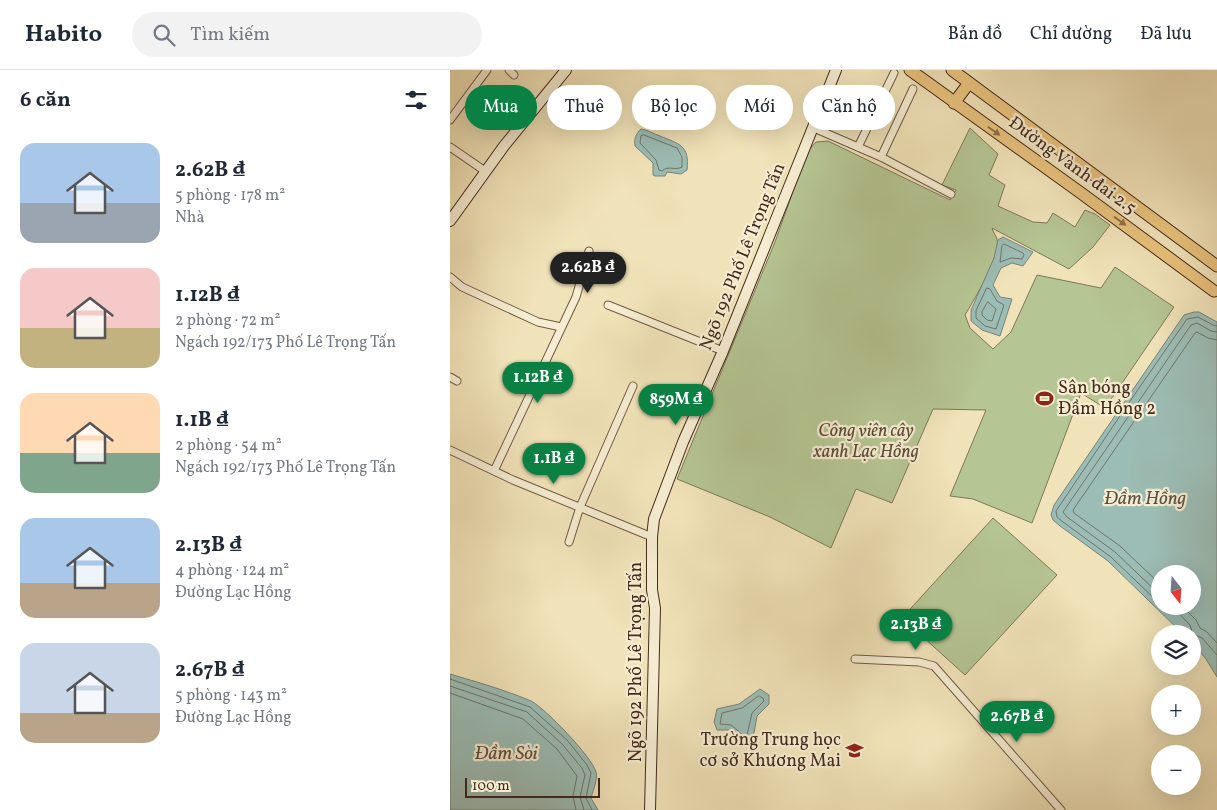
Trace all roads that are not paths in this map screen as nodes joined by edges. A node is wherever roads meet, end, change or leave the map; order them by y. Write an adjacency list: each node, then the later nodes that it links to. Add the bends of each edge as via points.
1 (487, 70): 11 (street)
2 (566, 70): 17 (street)
3 (836, 70): 8 (street, Ngõ 192 Phố Lê Trọng Tấn)
4 (910, 70): 10 (main road, Đường Vành đai 2.5)
5 (952, 70): 7 (main road, Đường Vành đai 2.5)
6 (894, 73): 15 (street)
7 (969, 83): 10 (main road); 20 (main road, Đường Vành đai 2.5)
8 (830, 85)
9 (913, 89): 16 (street)
10 (954, 103): 22 (main road, Đường Vành đai 2.5, one-way to 22)
11 (450, 120)
12 (813, 130): 28 (street, Ngõ 192 Phố Lê Trọng Tấn)
13 (819, 130): 15 (street)
14 (450, 147): 17 (street)
15 (858, 147): 16 (street)
16 (881, 157): 18 (street)
17 (485, 171): 19 (street)
18 (951, 194)
19 (450, 221)
20 (1179, 238): 22 (main road); 23 (main road, Đường Vành đai 2.5)
21 (589, 251): 27 (street, via 576,297)
22 (1168, 256): 25 (main road, Đường Vành đai 2.5)
23 (1217, 266)
24 (450, 277): 27 (street, via 462,287 530,318)
25 (1214, 291)
26 (608, 305): 28 (street)
27 (561, 327): 31 (street)
28 (723, 351): 33 (street, Ngõ 192 Phố Lê Trọng Tấn, via 663,493)
29 (633, 386): 32 (street)
30 (450, 450): 31 (street)
31 (494, 471): 32 (street)
32 (580, 507): 33 (street); 34 (street)
33 (652, 537): 36 (street, Ngõ 192 Phố Lê Trọng Tấn, via 655,608)
34 (569, 542)
35 (855, 659): 37 (street, via 919,662 934,666)
36 (650, 810)
37 (1061, 810)

